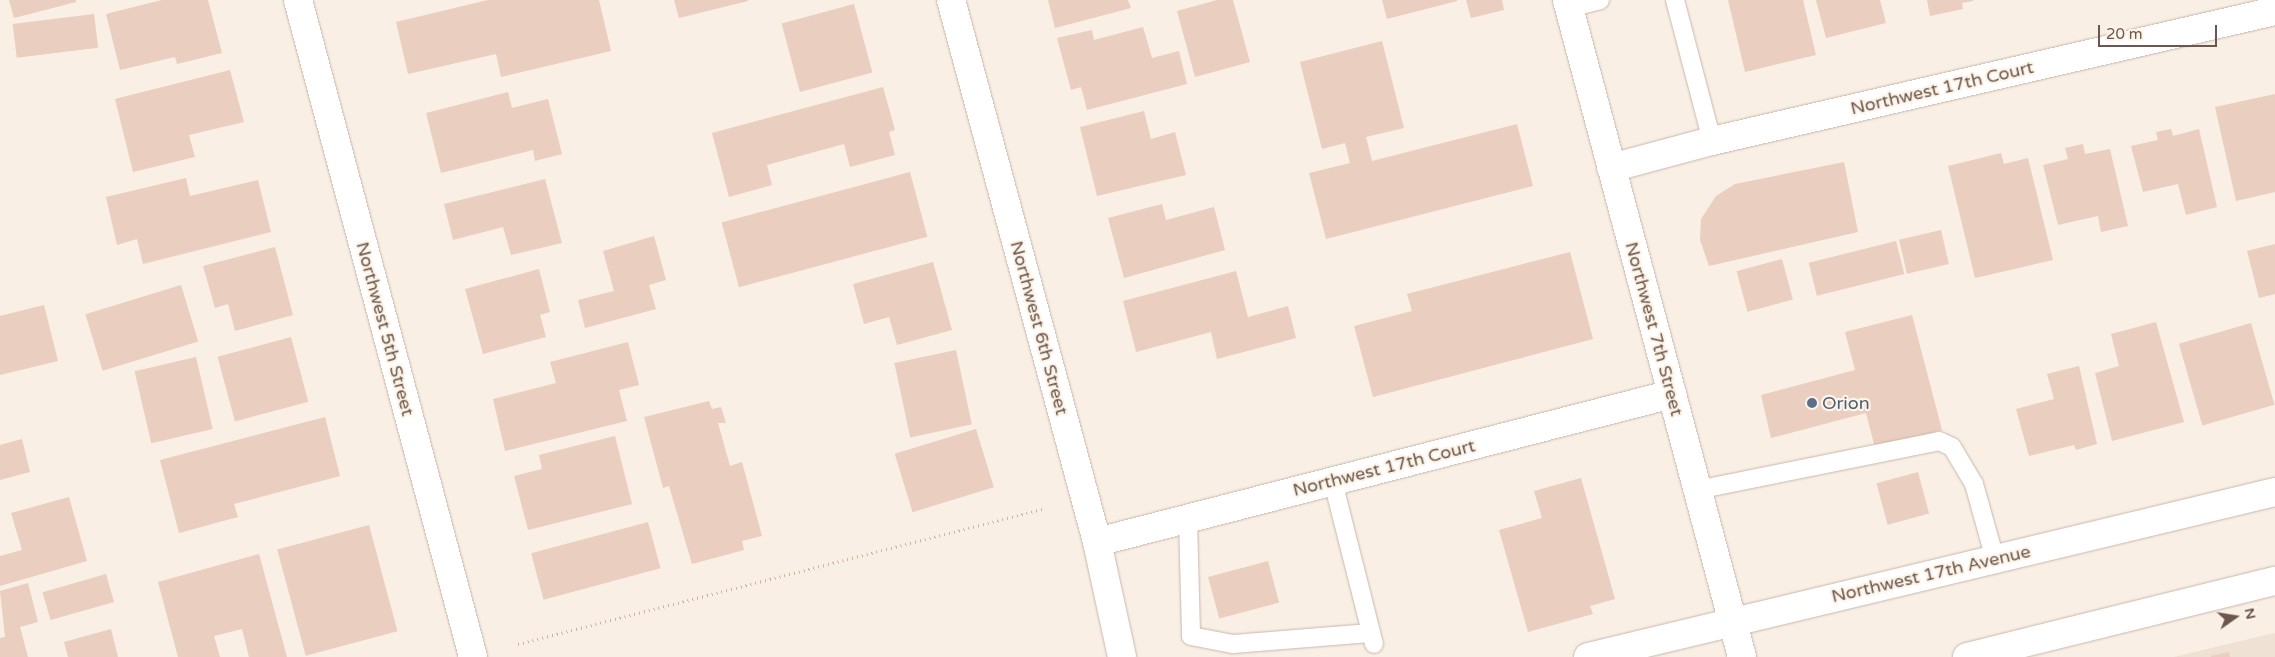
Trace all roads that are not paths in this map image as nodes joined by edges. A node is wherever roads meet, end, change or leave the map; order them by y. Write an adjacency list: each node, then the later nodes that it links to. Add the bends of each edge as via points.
1 (298, 0): 19 (street, Northwest 5th Street)
2 (952, 0): 14 (street, Northwest 6th Street)
3 (1600, 0): 5 (lane)
4 (1675, 0): 7 (lane)
5 (1568, 4): 8 (street, Northwest 7th Street)
6 (2275, 11): 7 (street, Northwest 17th Court)
7 (1712, 141): 8 (street, Northwest 17th Court)
8 (1611, 168): 9 (street, Northwest 7th Street)
9 (1672, 394): 10 (street, Northwest 17th Court); 11 (street, Northwest 7th Street)
10 (1333, 482): 13 (street, Northwest 17th Court); 13 (lane, via 1373,639 1233,644 1191,636)
11 (1697, 490): 15 (lane, via 1939,441 1952,447 1974,484); 17 (street, Northwest 7th Street)
12 (2275, 492): 15 (street, Northwest 17th Avenue)
13 (1188, 519): 14 (street, Northwest 17th Court)
14 (1097, 542): 20 (street, Northwest 6th Street)
15 (1994, 559): 17 (street, Northwest 17th Avenue)
16 (2275, 581): 18 (street)
17 (1732, 622): 21 (street, Northwest 17th Avenue); 22 (street, Northwest 7th Street)
18 (2004, 653): 23 (street)
19 (473, 657)
20 (1122, 657)
21 (1588, 657)
22 (1742, 657)
23 (1967, 657)

